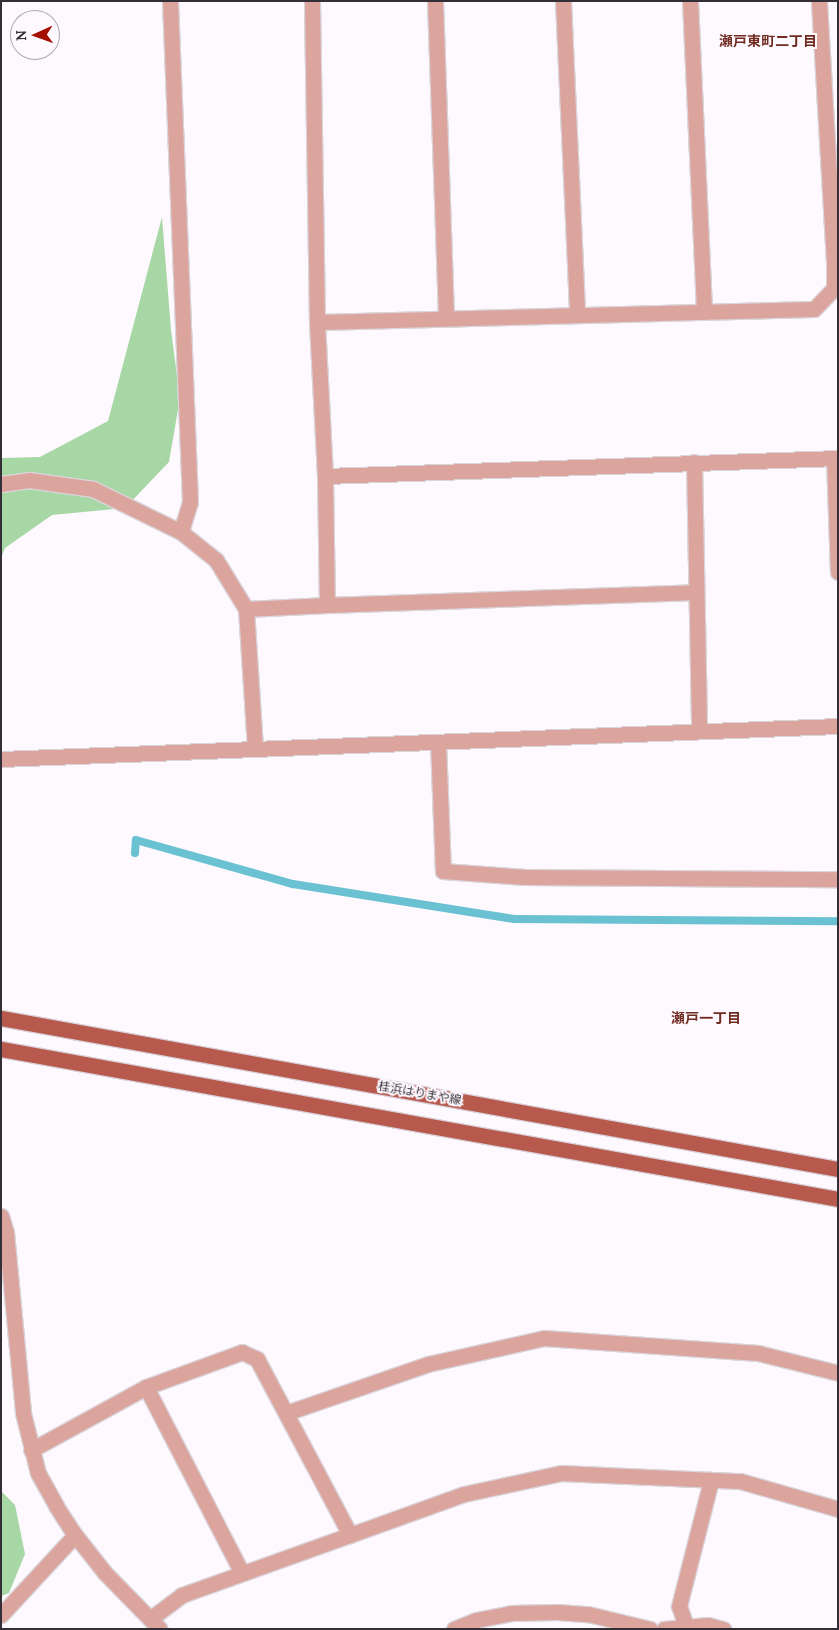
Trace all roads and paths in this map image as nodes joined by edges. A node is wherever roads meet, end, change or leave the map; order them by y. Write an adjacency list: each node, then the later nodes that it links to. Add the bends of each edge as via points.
1 (170, 1): 16 (street, via 190,502)
2 (312, 1): 11 (street)
3 (435, 1): 10 (street)
4 (563, 1): 9 (street)
5 (690, 1): 8 (street)
6 (819, 1): 7 (street)
7 (836, 262): 8 (street, via 834,288 814,309)
8 (704, 312): 9 (street)
9 (576, 315): 10 (street)
10 (446, 318): 11 (street)
11 (317, 322): 14 (street)
12 (836, 458): 13 (street); 17 (street)
13 (694, 462): 14 (street); 18 (street)
14 (325, 476): 19 (street)
15 (1, 484): 16 (street, via 29,480 93,489)
16 (181, 532): 20 (street, via 216,560)
17 (838, 572)
18 (696, 592): 19 (street); 22 (street)
19 (327, 605): 20 (street)
20 (246, 610): 24 (street)
21 (838, 726): 22 (street)
22 (699, 731): 23 (street)
23 (438, 742): 24 (street); 26 (street, via 442,871 525,877)
24 (255, 749): 25 (street)
25 (1, 759)
26 (838, 879)
27 (1, 1018): 29 (main road, 桂浜はりまや線)
28 (1, 1049): 30 (main road)
29 (838, 1169)
30 (838, 1199)
31 (1, 1216): 32 (street, via 6,1232)
32 (6, 1296): 36 (street)
33 (838, 1373): 35 (street, via 758,1353 544,1338 428,1364)
34 (146, 1387): 35 (street, via 242,1352 257,1358); 36 (street); 41 (street)
35 (286, 1413): 40 (street)
36 (31, 1450): 39 (street, via 38,1473)
37 (711, 1480): 38 (street, via 740,1481); 40 (street, via 562,1473 464,1494); 44 (street, via 679,1606)
38 (838, 1509)
39 (75, 1535): 42 (street); 43 (street, via 105,1573)
40 (350, 1535): 41 (street)
41 (242, 1573): 43 (street, via 182,1595)
42 (1, 1616)
43 (155, 1624)
44 (687, 1628): 47 (street); 48 (street, via 708,1625)
45 (454, 1629): 46 (street, via 476,1620 511,1614 557,1612 588,1614)
46 (650, 1629)
47 (664, 1629)
48 (723, 1629)

